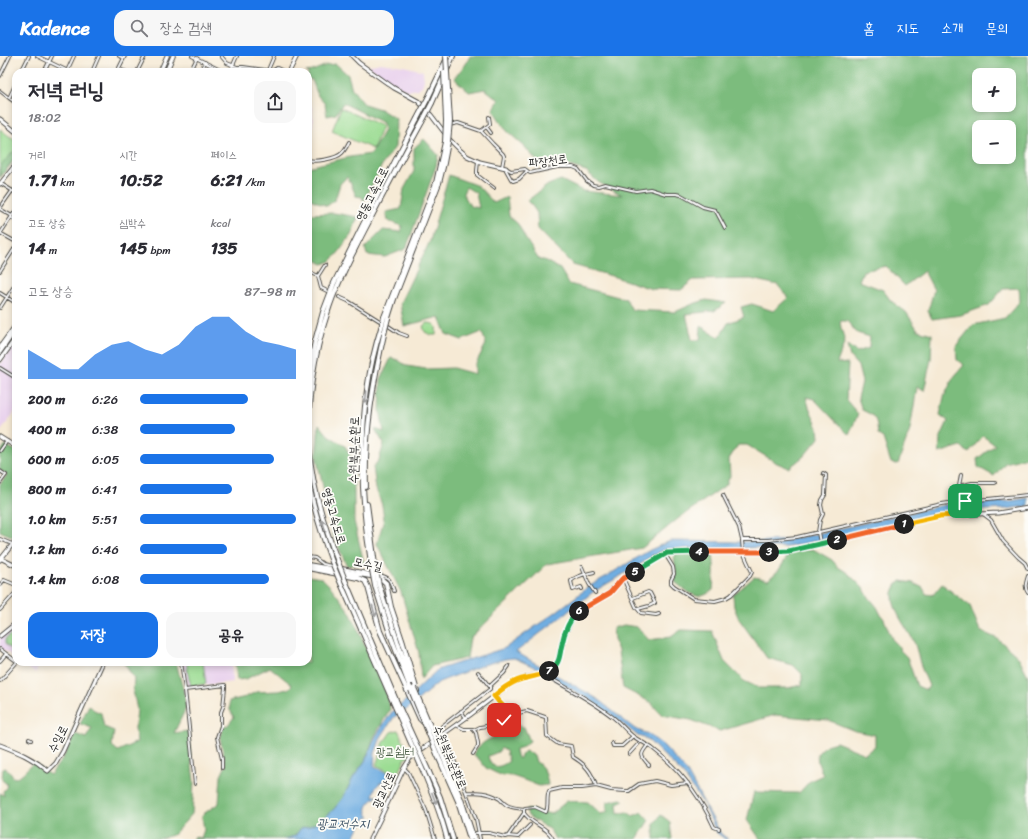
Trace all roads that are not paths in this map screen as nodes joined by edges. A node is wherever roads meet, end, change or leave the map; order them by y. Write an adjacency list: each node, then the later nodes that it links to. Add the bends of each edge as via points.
1 (10, 56): 39 (street)
2 (29, 56): 24 (street)
3 (36, 56): 21 (street)
4 (52, 56): 21 (street)
5 (74, 56): 27 (street)
6 (99, 56): 28 (street)
7 (119, 56): 19 (street)
8 (145, 56): 30 (street)
9 (168, 56): 31 (main road)
10 (173, 56): 32 (main road)
11 (192, 56): 20 (street)
12 (220, 56): 23 (street)
13 (237, 56): 23 (street)
14 (274, 56): 37 (street)
15 (296, 56): 38 (street)
16 (352, 56): 46 (street, 파장천로, via 394,88 418,101)
17 (446, 56): 85 (highway, 영동고속도로, bridge, via 428,98 334,283 323,312); 152 (highway, 수원북부순환로, bridge, via 450,121 444,163 373,358 365,407 363,481 366,527 377,585 391,638)
18 (453, 56): 90 (highway, 영동고속도로, one-way to 18, bridge, via 319,343 338,285 432,103)
19 (124, 57): 29 (street)
20 (197, 58): 22 (street); 33 (street)
21 (49, 62): 25 (street); 26 (street)
22 (205, 62): 34 (street); 35 (street)
23 (232, 66): 36 (street)
24 (23, 68)
25 (46, 68)
26 (60, 68)
27 (70, 68)
28 (94, 68)
29 (119, 68)
30 (139, 68)
31 (162, 68)
32 (168, 68)
33 (192, 68)
34 (202, 68)
35 (216, 68)
36 (252, 68)
37 (269, 68)
38 (291, 68)
39 (0, 76)
40 (0, 91): 42 (street)
41 (12, 92): 42 (street)
42 (9, 98): 43 (street)
43 (12, 100)
44 (489, 117): 47 (street, via 490,123)
45 (0, 119): 48 (street)
46 (440, 127): 49 (street, via 458,123); 53 (street, 파장천로, via 461,151)
47 (486, 127): 49 (street); 50 (street)
48 (12, 128)
49 (481, 131): 54 (street, via 503,154)
50 (491, 133)
51 (348, 142): 52 (street, via 345,150 338,156)
52 (312, 160)
53 (478, 161): 54 (street, 파장천로); 58 (street, via 477,175)
54 (504, 168): 56 (street, via 511,171); 56 (street, 파장천로, via 513,181)
55 (12, 169): 57 (street)
56 (527, 171): 63 (street, 파장천로, via 530,173 557,167 573,167 593,185 605,184 636,191 650,188 666,194 681,195 694,203 715,210)
57 (0, 183): 59 (street)
58 (494, 188)
59 (12, 191)
60 (12, 194): 61 (street)
61 (0, 208): 62 (street)
62 (11, 217): 64 (street)
63 (725, 228)
64 (0, 233): 65 (street)
65 (12, 240)
66 (12, 252): 68 (street)
67 (325, 265): 70 (street)
68 (0, 271)
69 (312, 273): 70 (street)
70 (318, 276): 72 (street, via 321,288)
71 (12, 289): 74 (street)
72 (327, 291)
73 (0, 292): 74 (street)
74 (7, 297): 76 (street); 77 (street)
75 (339, 297): 80 (street)
76 (12, 300)
77 (0, 308)
78 (12, 330): 83 (main road)
79 (12, 335): 84 (main road)
80 (407, 336)
81 (12, 340): 86 (main road)
82 (12, 344): 87 (main road)
83 (0, 347)
84 (0, 352)
85 (312, 355)
86 (0, 356)
87 (0, 360)
88 (0, 368): 89 (street)
89 (12, 376)
90 (312, 378)
91 (0, 437): 92 (street)
92 (7, 441): 93 (street); 94 (street)
93 (12, 444)
94 (0, 451)
95 (0, 471): 99 (street, via 6,475)
96 (823, 473): 109 (street, via 827,478)
97 (312, 475): 155 (highway, 영동고속도로, one-way to 97, bridge, via 326,531)
98 (961, 475): 101 (street)
99 (0, 483)
100 (996, 484): 101 (street, via 972,483)
101 (959, 486): 105 (street)
102 (723, 495): 111 (street, via 739,527)
103 (1028, 495): 105 (street)
104 (312, 501): 155 (highway, 영동고속도로, bridge, via 321,533 339,579)
105 (965, 501): 107 (street); 109 (street)
106 (1028, 508): 108 (street, 광교산로)
107 (956, 513): 108 (street, 광교산로); 112 (street, 광교산로)
108 (983, 514): 122 (street, via 991,520 1003,541)
109 (818, 532): 111 (street, via 780,539); 112 (street)
110 (0, 539): 113 (street)
111 (742, 541): 114 (street)
112 (820, 542): 114 (street, 광교산로, via 783,551)
113 (12, 544): 117 (street)
114 (743, 551): 115 (street, 광교산로); 115 (street, via 752,572 750,576 729,597 715,601 691,598 674,586 670,580 674,574 673,567)
115 (665, 554): 126 (street, 광교산로)
116 (312, 558): 130 (street, 모수길, via 326,565 381,575 390,580)
117 (0, 559): 118 (street)
118 (12, 564)
119 (312, 566): 152 (highway, via 379,577 386,583 403,643)
120 (582, 567): 124 (street)
121 (312, 569): 152 (highway, one-way to 152, via 365,581 380,631)
122 (1028, 569)
123 (594, 572): 124 (street)
124 (585, 574): 129 (street, via 571,581 573,590 581,587); 131 (street)
125 (1028, 576): 132 (street, via 1025,585)
126 (623, 578): 134 (street); 149 (street, 광교산로, via 610,593 575,615 563,638 559,661)
127 (12, 583): 128 (street, via 4,580)
128 (0, 585)
129 (582, 589)
130 (394, 591)
131 (595, 593)
132 (1028, 593)
133 (12, 596): 136 (street)
134 (632, 598): 135 (street); 135 (street, via 650,593 655,603)
135 (638, 609): 137 (street, via 644,614)
136 (0, 610)
137 (659, 614)
138 (12, 627): 139 (street)
139 (0, 635)
140 (0, 649): 141 (street)
141 (6, 654): 142 (street); 143 (street)
142 (12, 659)
143 (0, 661)
144 (13, 666): 150 (street)
145 (101, 666): 166 (street, 수일로, via 63,751 48,771 23,754)
146 (182, 666): 153 (street)
147 (509, 666): 151 (street)
148 (478, 672): 151 (street)
149 (544, 674): 154 (street, 광교산로, via 516,681); 163 (street, via 599,707)
150 (0, 681)
151 (490, 686): 156 (street, via 490,689)
152 (412, 689): 168 (highway, 수원북부순환로, bridge); 168 (highway, 수원북부순환로, bridge, via 425,725)
153 (185, 690): 172 (street, via 225,685 224,707 217,738); 175 (street)
154 (494, 696): 157 (street, via 508,711); 158 (street, 광교산로)
155 (395, 701): 187 (highway, 영동고속도로, one-way to 187, bridge, via 435,798); 188 (highway, 영동고속도로, bridge, via 440,796)
156 (461, 712): 158 (street); 160 (street)
157 (517, 713): 161 (street, via 507,719 498,720 493,725); 176 (street, via 527,711 545,717 547,736 558,744 571,746 573,757 590,771)
158 (466, 718): 159 (street, 광교산로)
159 (456, 725): 161 (street); 162 (street, 광교산로)
160 (442, 726)
161 (474, 730): 169 (street, via 478,743)
162 (444, 733): 173 (street, 광교산로, via 411,757); 177 (street)
163 (632, 736): 164 (street); 165 (street, via 622,746 613,746)
164 (641, 741): 167 (street); 170 (street)
165 (612, 743)
166 (0, 745)
167 (648, 745): 171 (street, via 642,757); 174 (street)
168 (439, 753): 189 (highway, 수원북부순환로); 190 (highway, 수원북부순환로, via 461,799)
169 (474, 754)
170 (629, 754)
171 (649, 765)
172 (222, 768)
173 (404, 768): 185 (street, 광교산로); 186 (street, via 424,805)
174 (688, 783): 176 (street, via 671,785 655,781 640,784 628,791); 181 (street, via 703,804 714,827)
175 (195, 784)
176 (596, 786): 178 (street, via 551,790 548,794 546,812 534,807)
177 (466, 792): 178 (street, via 485,792 509,806); 183 (street)
178 (524, 809): 179 (street)
179 (524, 813): 184 (street); 192 (street, via 530,820 547,830)
180 (530, 826): 184 (street, via 518,837)
181 (719, 829)
182 (476, 833): 183 (street)
183 (479, 833): 184 (street); 191 (street)
184 (508, 836)
185 (370, 839)
186 (435, 839)
187 (447, 839)
188 (452, 839)
189 (470, 839)
190 (474, 839)
191 (480, 839)
192 (553, 839)

